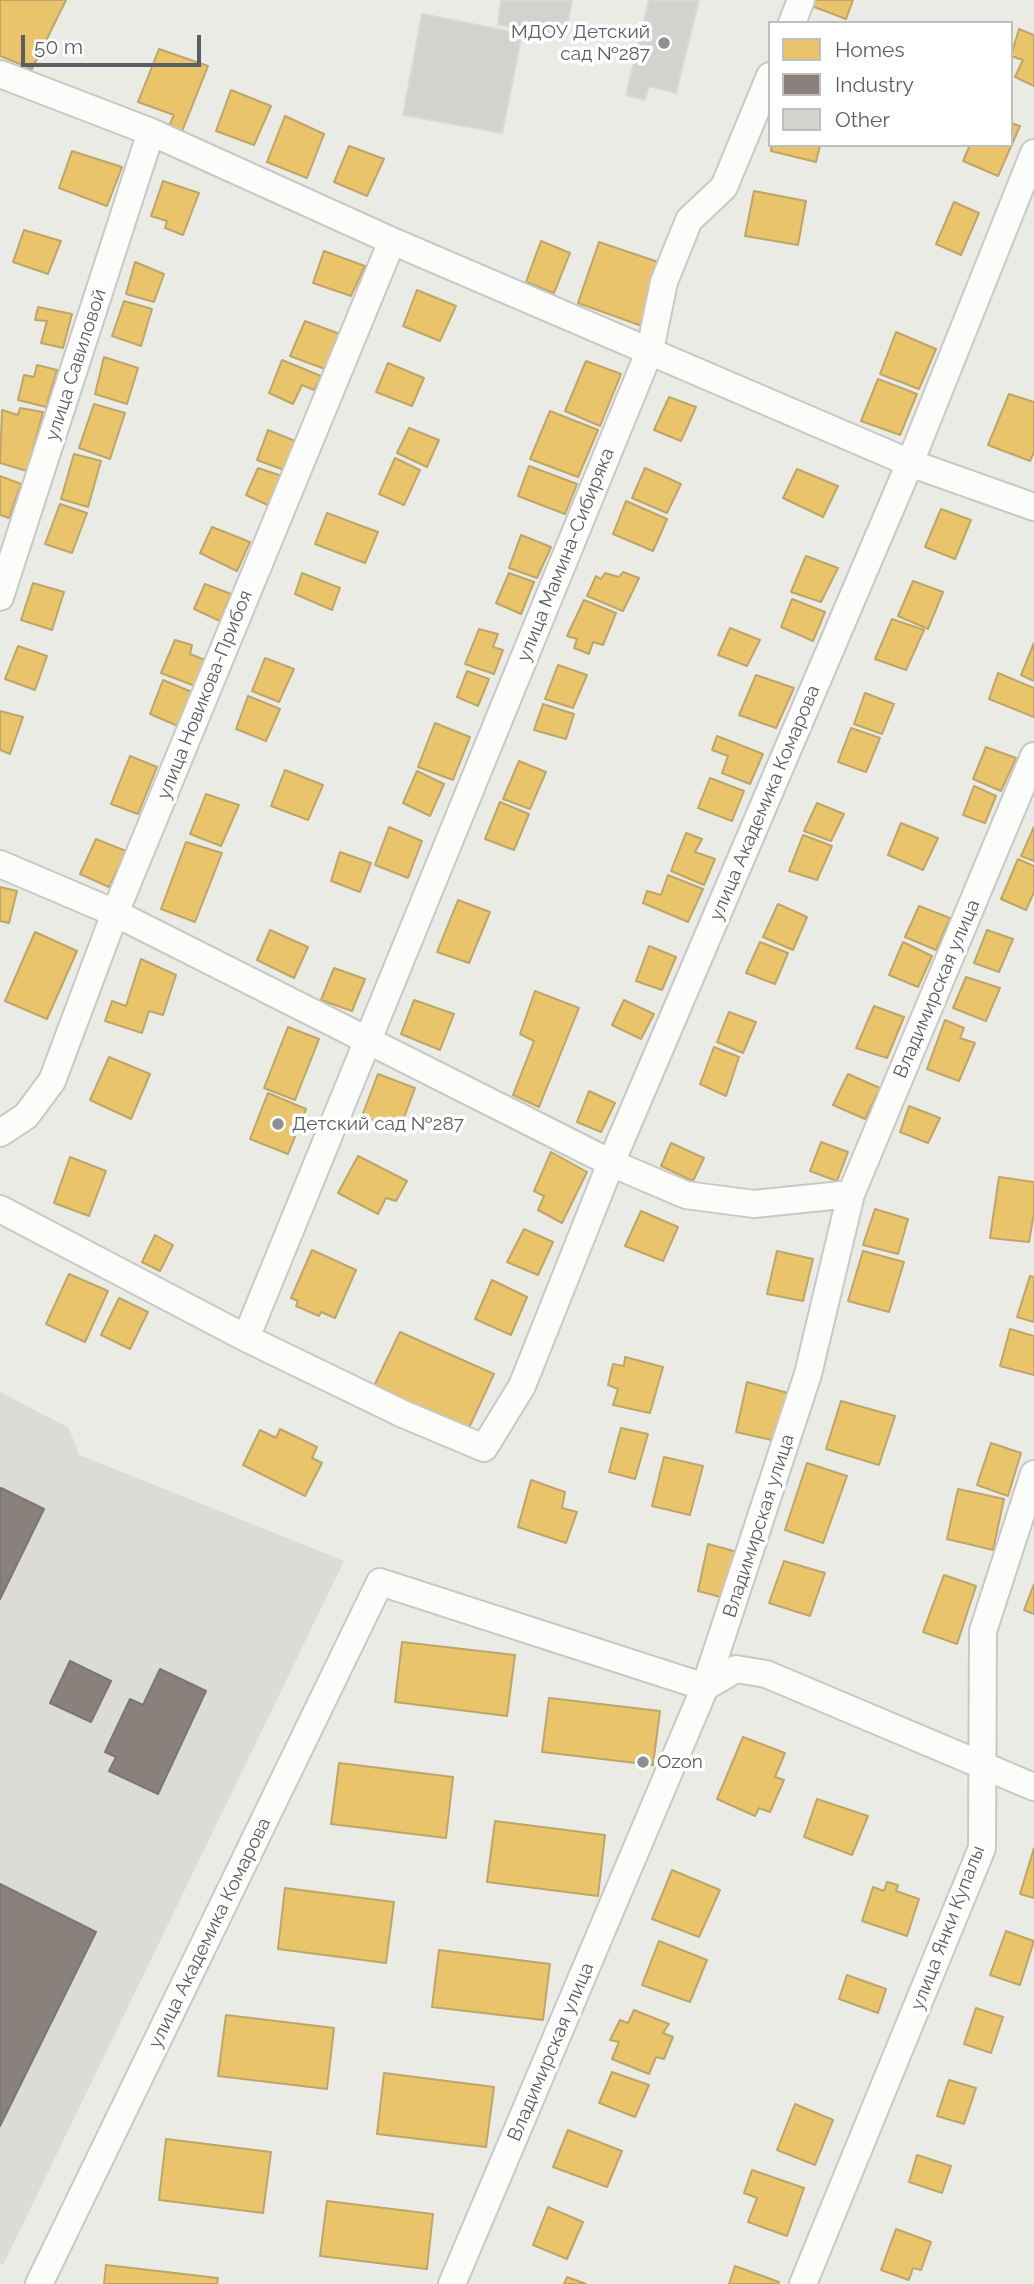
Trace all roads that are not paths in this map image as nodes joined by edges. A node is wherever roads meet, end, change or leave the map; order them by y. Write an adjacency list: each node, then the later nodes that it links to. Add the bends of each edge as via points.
1 (801, 0): 2 (street)
2 (793, 21)
3 (0, 74): 5 (street)
4 (768, 81): 8 (street, улица Мамина-Сибиряка, via 724,187 689,220 664,282)
5 (151, 132): 7 (street); 11 (street, улица Савиловой)
6 (1034, 153): 9 (street, улица Академика Комарова)
7 (392, 241): 8 (street); 14 (street, улица Новикова-Прибоя)
8 (650, 350): 9 (street); 15 (street, улица Мамина-Сибиряка)
9 (910, 463): 10 (street); 17 (street, улица Академика Комарова)
10 (1034, 507)
11 (0, 597)
12 (1034, 756): 18 (street, Владимирская улица)
13 (0, 864): 14 (street)
14 (115, 914): 15 (street); 16 (street, улица Новикова-Прибоя, via 52,1081 26,1116)
15 (365, 1041): 17 (street); 20 (street, улица Мамина-Сибиряка)
16 (0, 1133)
17 (611, 1163): 18 (street, via 686,1195 754,1204); 20 (street, улица Академика Комарова, via 522,1386 484,1448)
18 (852, 1194): 22 (street, Владимирская улица, via 808,1374)
19 (0, 1209): 20 (street)
20 (246, 1338)
21 (1034, 1474): 23 (street, улица Янки Купалы, via 983,1630)
22 (705, 1687): 23 (street, via 736,1669 766,1674); 25 (street, улица Академика Комарова, via 380,1582); 26 (street, Владимирская улица)
23 (983, 1765): 24 (street); 27 (street, улица Янки Купалы, via 982,1849)
24 (1034, 1787)
25 (39, 2284)
26 (452, 2284)
27 (803, 2284)

